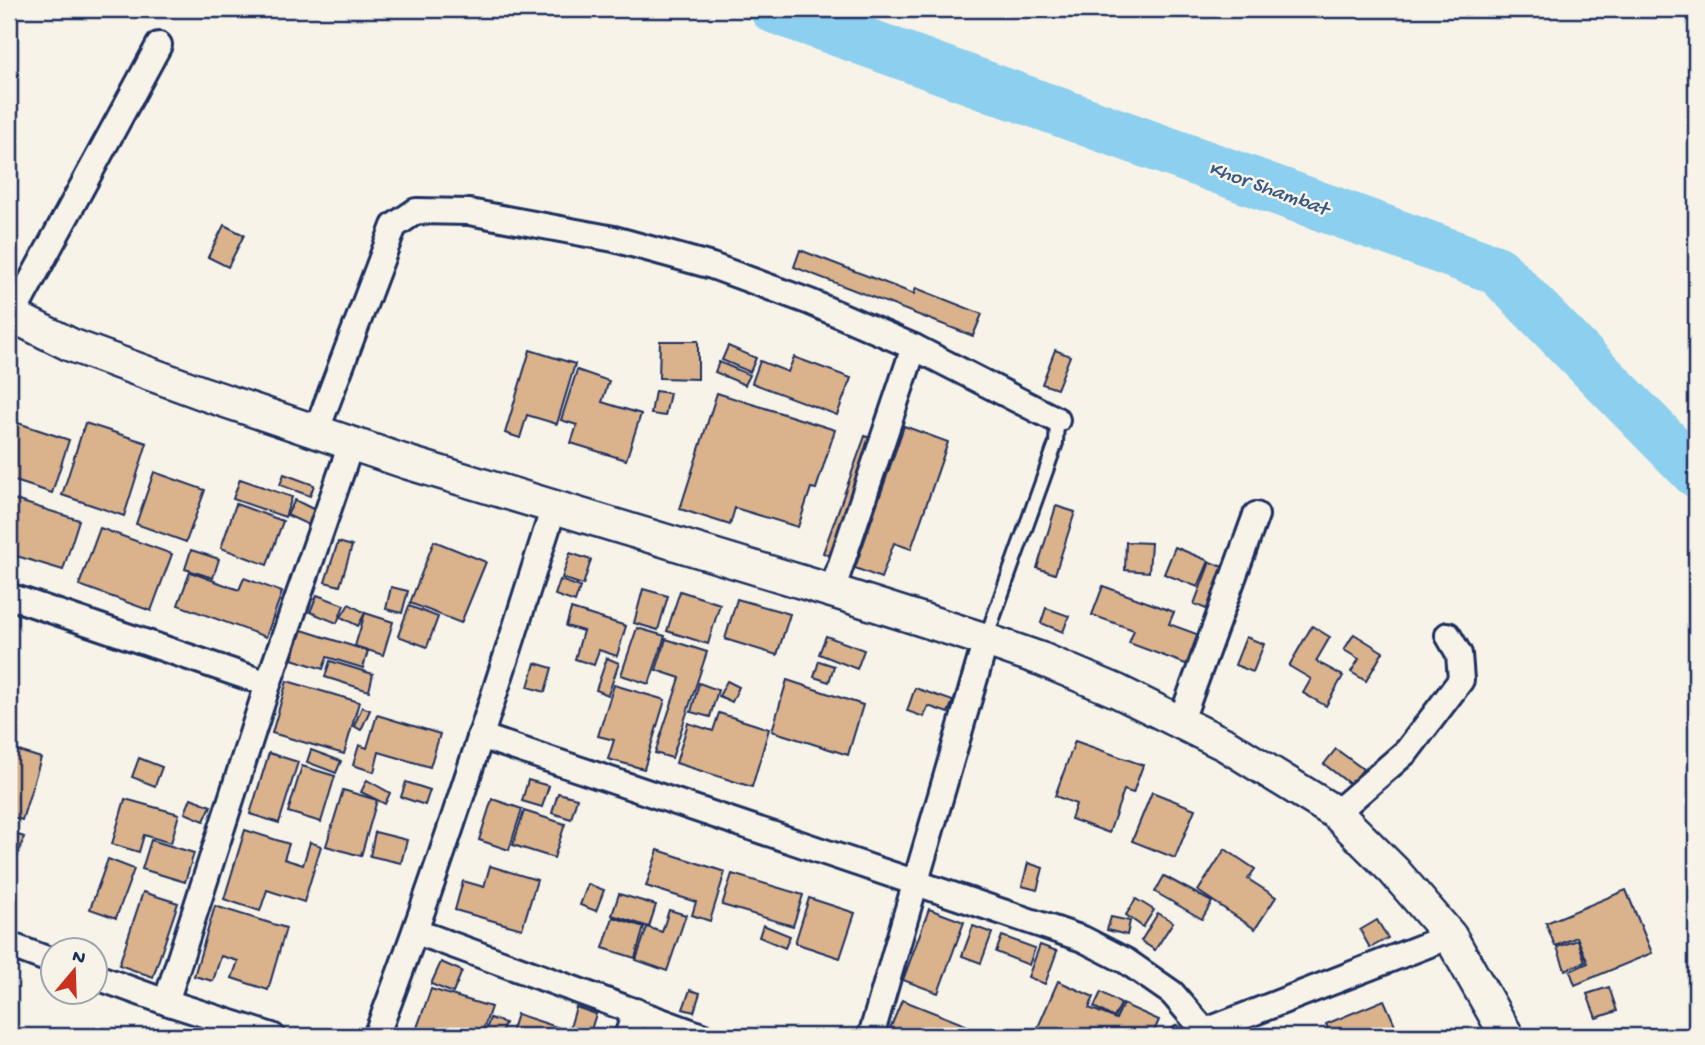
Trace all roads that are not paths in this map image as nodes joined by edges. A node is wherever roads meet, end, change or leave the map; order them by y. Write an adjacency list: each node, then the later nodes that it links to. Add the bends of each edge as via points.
1 (159, 45): 2 (street)
2 (10, 315): 5 (street, via 71,345)
3 (914, 347): 4 (street); 5 (street, via 712,266 614,239 469,212 416,211 394,226); 9 (street)
4 (1057, 420): 12 (lane, via 1056,443)
5 (316, 432): 6 (street)
6 (351, 444): 7 (street); 13 (street)
7 (554, 507): 9 (street); 15 (street)
8 (1256, 515): 14 (street)
9 (832, 591): 12 (street)
10 (9, 596): 13 (street)
11 (1448, 635): 16 (street, via 1459,654 1461,680 1406,751)
12 (986, 640): 14 (street, via 1118,691); 17 (street)
13 (268, 684): 23 (street)
14 (1180, 723): 16 (street, via 1226,745)
15 (480, 736): 17 (street); 18 (street)
16 (1336, 813): 19 (street)
17 (916, 884): 25 (street, via 1083,939 1126,961 1172,993); 30 (street)
18 (416, 932): 24 (street); 27 (street)
19 (1450, 936): 25 (street); 31 (street)
20 (9, 945): 21 (street)
21 (38, 956)
22 (108, 981): 23 (street)
23 (166, 1003): 26 (street)
24 (636, 1011): 28 (street); 29 (street)
25 (1208, 1034)
26 (272, 1036)
27 (376, 1036)
28 (627, 1036)
29 (702, 1036)
30 (871, 1036)
31 (1507, 1036)

